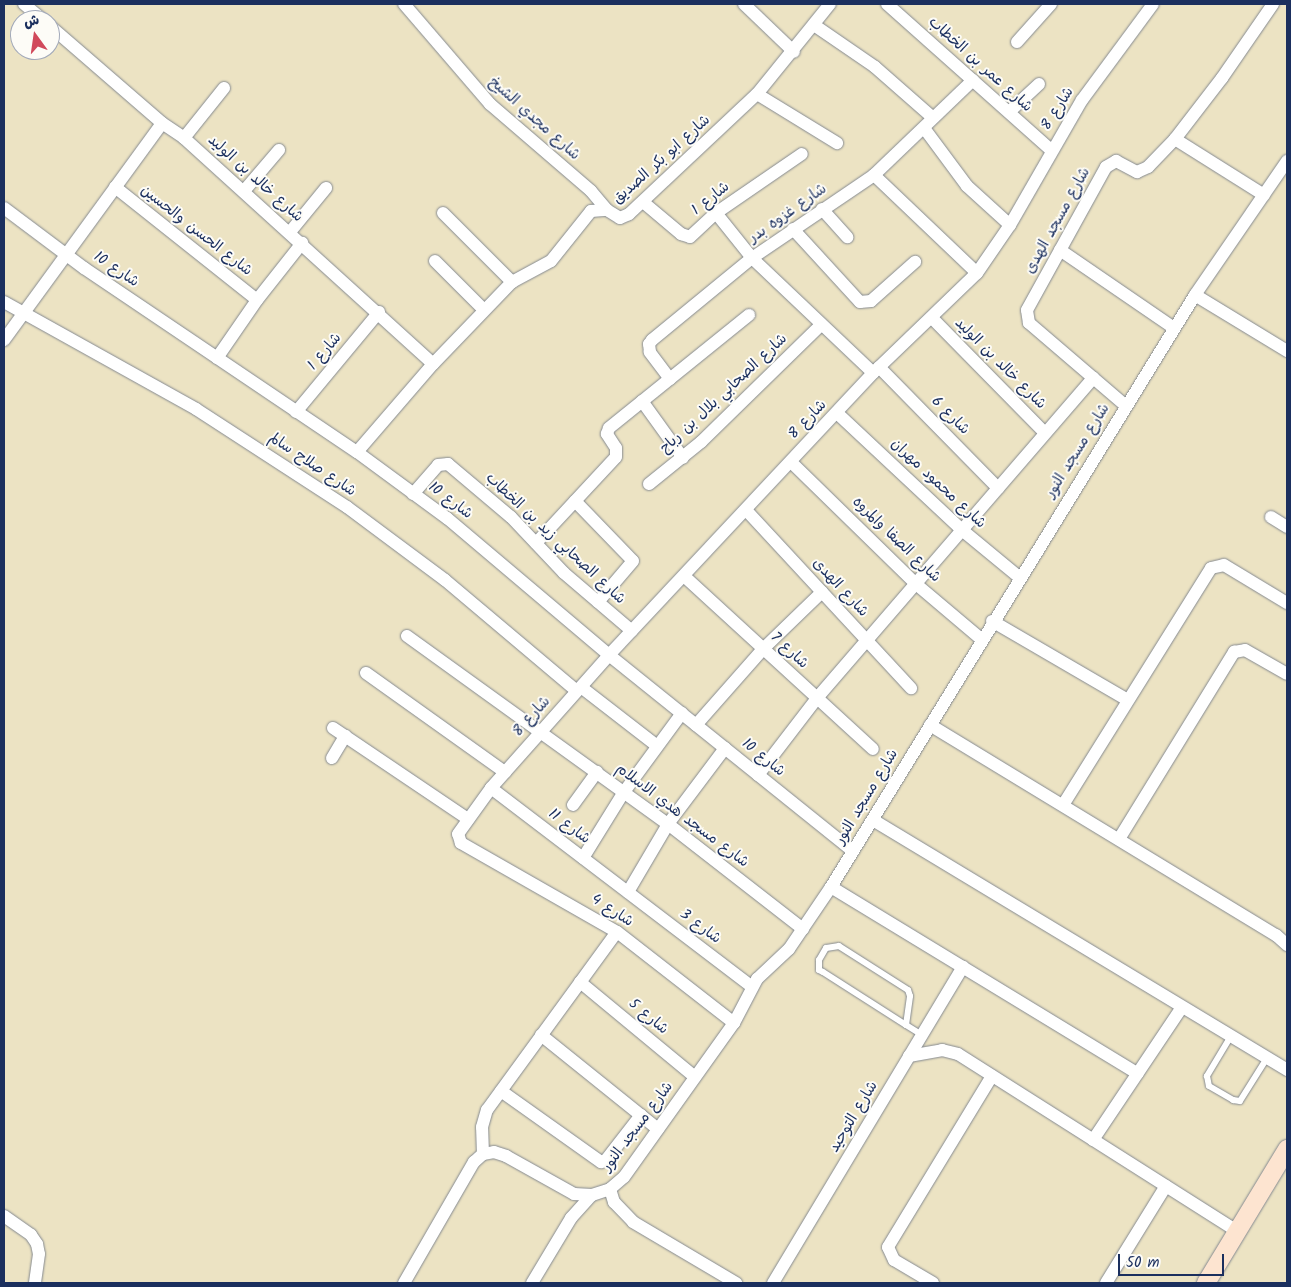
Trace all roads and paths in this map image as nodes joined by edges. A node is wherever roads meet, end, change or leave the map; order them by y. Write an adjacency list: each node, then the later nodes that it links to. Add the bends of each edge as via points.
1 (404, 4): 35 (street, شارع مجدي الشيخ, via 490,104 591,191)
2 (744, 4): 11 (street)
3 (830, 4): 8 (street, شارع ابو بكر الصديق)
4 (887, 4): 12 (street, شارع عمر بن الخطاب)
5 (1051, 4): 10 (street)
6 (1154, 4): 24 (street, شارع 8, via 1082,100)
7 (1272, 4): 21 (street, شارع مسجد الهدى)
8 (814, 25): 11 (street, شارع ابو بكر الصديق); 17 (street, via 875,67)
9 (60, 35): 18 (street, شارع خالد بن الوليد)
10 (1017, 42)
11 (794, 52): 15 (street, شارع ابو بكر الصديق)
12 (973, 80): 16 (street, شارع عمر بن الخطاب); 17 (street, شارع غزوه بدر)
13 (1039, 84): 16 (street)
14 (224, 88): 20 (street)
15 (757, 94): 22 (street); 32 (street, شارع ابو بكر الصديق)
16 (1009, 112): 24 (street, شارع عمر بن الخطاب)
17 (933, 118): 19 (street, شارع غزوه بدر)
18 (162, 123): 20 (street, شارع خالد بن الوليد); 28 (street)
19 (924, 128): 27 (street, شارع غزوه بدر); 38 (street, via 967,186)
20 (184, 138): 30 (street, شارع خالد بن الوليد)
21 (1175, 139): 31 (street); 43 (street, شارع مسجد الهدى, via 1143,171 1137,172 1116,161 1110,162)
22 (837, 143)
23 (279, 150): 30 (street)
24 (1051, 150): 38 (street, شارع 8)
25 (802, 154): 37 (street, شارع 1)
26 (1287, 161): 31 (street, شارع مسجد النور)
27 (874, 175): 34 (street, شارع غزوه بدر); 48 (street)
28 (115, 187): 44 (street); 51 (street, شارع الحسن والحسين)
29 (326, 188): 40 (street)
30 (244, 191): 40 (street, شارع خالد بن الوليد)
31 (1264, 195): 50 (street, شارع مسجد النور)
32 (643, 202): 35 (street, شارع ابو بكر الصديق, via 625,217 616,217); 37 (street, شارع 1, via 685,236 695,234)
33 (4, 208): 44 (street, شارع 10)
34 (822, 209): 39 (street, شارع غزوه بدر); 41 (street)
35 (607, 210): 49 (street, شارع ابو بكر الصديق, via 591,211 551,261)
36 (443, 214): 49 (street)
37 (716, 214): 45 (street, شارع 6)
38 (1010, 225): 48 (street, شارع 8)
39 (794, 229): 45 (street, شارع غزوه بدر); 47 (street, via 860,302 871,301)
40 (290, 232): 42 (street, شارع خالد بن الوليد)
41 (847, 237)
42 (302, 243): 51 (street); 54 (street, شارع خالد بن الوليد)
43 (1060, 250): 59 (street); 65 (street, شارع مسجد الهدى, via 1027,310 1026,320)
44 (65, 254): 55 (street); 62 (street, شارع 10)
45 (752, 258): 58 (street, شارع 6); 66 (street, شارع غزوه بدر, via 649,344 650,352)
46 (435, 261): 53 (street)
47 (914, 262)
48 (977, 273): 57 (street, شارع 8)
49 (512, 282): 53 (street, شارع ابو بكر الصديق)
50 (1195, 295): 59 (street, شارع مسجد النور); 61 (street)
51 (257, 300): 62 (street)
52 (4, 302): 55 (street, شارع صلاح سالم)
53 (484, 310): 63 (street, شارع ابو بكر الصديق)
54 (378, 312): 63 (street, شارع خالد بن الوليد); 69 (street, شارع 1)
55 (23, 313): 60 (street); 100 (street, شارع صلاح سالم, via 196,409 347,507 445,580)
56 (748, 315): 66 (street)
57 (932, 318): 64 (street, شارع 8); 71 (street, شارع خالد بن الوليد)
58 (820, 326): 64 (street, شارع 6); 73 (street, شارع الصحابي بلال بن رباح)
59 (1174, 328): 68 (street, شارع مسجد النور)
60 (4, 340)
61 (1287, 350)
62 (217, 358): 69 (street, شارع 10)
63 (433, 364): 72 (street, شارع ابو بكر الصديق)
64 (876, 370): 70 (street, شارع 8); 76 (street, شارع 6)
65 (1093, 378): 68 (street, شارع مسجد الهدى); 71 (street, شارع مسجد النور)
66 (670, 379): 67 (street)
67 (642, 401): 73 (street); 78 (street, via 609,428 616,457)
68 (1126, 406): 85 (street, شارع مسجد النور)
69 (296, 412): 72 (street, شارع 10)
70 (837, 413): 74 (street, شارع 8); 82 (street, شارع محمود مهران)
71 (1045, 433): 76 (street, شارع مسجد النور)
72 (357, 452): 77 (street, شارع 10)
73 (682, 458): 75 (street, شارع الصحابي بلال بن رباح)
74 (791, 462): 79 (street, شارع 8); 86 (street, شارع الصفا والمروه)
75 (649, 484)
76 (998, 488): 82 (street, شارع مسجد النور)
77 (414, 494): 83 (street, شارع الصحابي زيد بن الخطاب, via 438,465 448,464 511,517); 96 (street, شارع 10)
78 (575, 501): 83 (street); 88 (street, via 633,561)
79 (746, 510): 84 (street, شارع 8); 87 (street, شارع الهدى)
80 (1271, 517): 81 (street)
81 (1287, 527)
82 (962, 530): 85 (street, شارع محمود مهران); 86 (street, شارع مسجد النور)
83 (536, 543): 88 (street, شارع الصحابي زيد بن الخطاب)
84 (684, 576): 91 (street, شارع 8); 95 (street, شارع 7)
85 (1019, 577): 90 (street, شارع مسجد النور)
86 (916, 584): 93 (street, شارع الصفا والمروه); 94 (street, شارع مسجد النور)
87 (822, 592): 94 (street, شارع الهدى); 95 (street)
88 (598, 602): 91 (street, شارع الصحابي زيد بن الخطاب)
89 (1287, 603): 102 (street, via 1224,566 1211,568)
90 (992, 621): 93 (street, شارع مسجد النور); 102 (street)
91 (632, 631): 96 (street, شارع 8)
92 (407, 636): 107 (street, شارع مسجد هدي الاسلام)
93 (982, 639): 105 (street, شارع مسجد النور)
94 (867, 640): 99 (street, شارع الهدى); 101 (street, شارع مسجد النور)
95 (763, 648): 101 (street, شارع 7); 104 (street)
96 (609, 655): 100 (street, شارع 8); 103 (street, شارع 10)
97 (366, 673): 113 (street)
98 (1287, 674): 123 (street, via 1245,650 1234,652)
99 (911, 688)
100 (579, 689): 107 (street, شارع 8); 109 (street)
101 (817, 698): 111 (street, شارع 7); 115 (street, شارع مسجد النور)
102 (1128, 700): 119 (street)
103 (682, 713): 104 (street, شارع 10); 109 (street)
104 (696, 725): 110 (street, شارع 10)
105 (930, 725): 119 (street); 121 (street, شارع مسجد النور)
106 (333, 728): 108 (street)
107 (542, 731): 113 (street, شارع 8); 114 (street, شارع مسجد هدي الاسلام)
108 (345, 736): 112 (street); 120 (street)
109 (657, 746): 117 (street)
110 (725, 748): 115 (street, شارع 10); 122 (street)
111 (872, 749)
112 (332, 758)
113 (505, 772): 116 (street, شارع 8)
114 (597, 772): 117 (street, شارع مسجد هدي الاسلام); 118 (street)
115 (758, 775): 125 (street, شارع 10)
116 (491, 788): 120 (street, شارع 8); 126 (street, شارع 11)
117 (624, 792): 122 (street, شارع مسجد هدي الاسلام); 126 (street)
118 (573, 805)
119 (1063, 806): 123 (street)
120 (468, 819): 124 (street, شارع 8)
121 (873, 820): 125 (street, شارع مسجد النور); 135 (street)
122 (668, 824): 128 (street); 129 (street, شارع مسجد هدي الاسلام)
123 (1119, 839): 131 (street, via 1276,934)
124 (459, 840): 130 (street, شارع 4)
125 (853, 851): 127 (street, شارع مسجد النور)
126 (583, 858): 128 (street, شارع 11)
127 (831, 887): 129 (street, شارع مسجد النور); 132 (street)
128 (628, 892): 134 (street, شارع 3)
129 (803, 929): 134 (street, شارع مسجد النور)
130 (617, 932): 133 (street); 136 (street, شارع 4)
131 (1287, 945)
132 (963, 967): 139 (street, شارع التوحيد); 144 (street)
133 (580, 982): 138 (street); 146 (street, شارع 5)
134 (752, 987): 136 (street, شارع مسجد النور)
135 (1182, 1007): 140 (street); 144 (street)
136 (734, 1023): 146 (street, شارع مسجد النور)
137 (906, 1025): 137 (lane, via 818,970 826,948 839,946 908,990); 139 (lane)
138 (541, 1035): 147 (street); 148 (street)
139 (922, 1035): 141 (street, شارع التوحيد)
140 (1231, 1036): 142 (street); 142 (lane, via 1206,1079 1217,1091 1240,1101)
141 (909, 1056): 145 (street, via 942,1050 958,1054); 162 (street, شارع التوحيد)
142 (1267, 1058): 143 (street)
143 (1287, 1070)
144 (1138, 1074): 150 (street)
145 (992, 1076): 150 (street); 163 (street, via 888,1247 894,1260)
146 (695, 1077): 149 (street, شارع مسجد النور)
147 (501, 1091): 148 (street, via 601,1162 606,1160); 152 (street, via 484,1118)
148 (641, 1115): 149 (street)
149 (658, 1129): 154 (street, شارع مسجد النور, via 624,1177)
150 (1094, 1140): 153 (street)
151 (1287, 1149): 157 (street)
152 (483, 1154): 155 (street, شارع مسجد النور, via 494,1152 506,1156 574,1194); 158 (street, via 474,1162)
153 (1166, 1186): 157 (street); 164 (street)
154 (610, 1189): 155 (street, شارع مسجد النور); 161 (street, via 614,1202 633,1222)
155 (592, 1194): 160 (street, via 570,1218)
156 (4, 1216): 159 (street, via 31,1235 37,1244 39,1254)
157 (1238, 1232): 165 (street)
158 (409, 1282)
159 (35, 1283)
160 (532, 1283)
161 (736, 1283)
162 (773, 1283)
163 (933, 1283)
164 (1106, 1283)
165 (1206, 1283)

